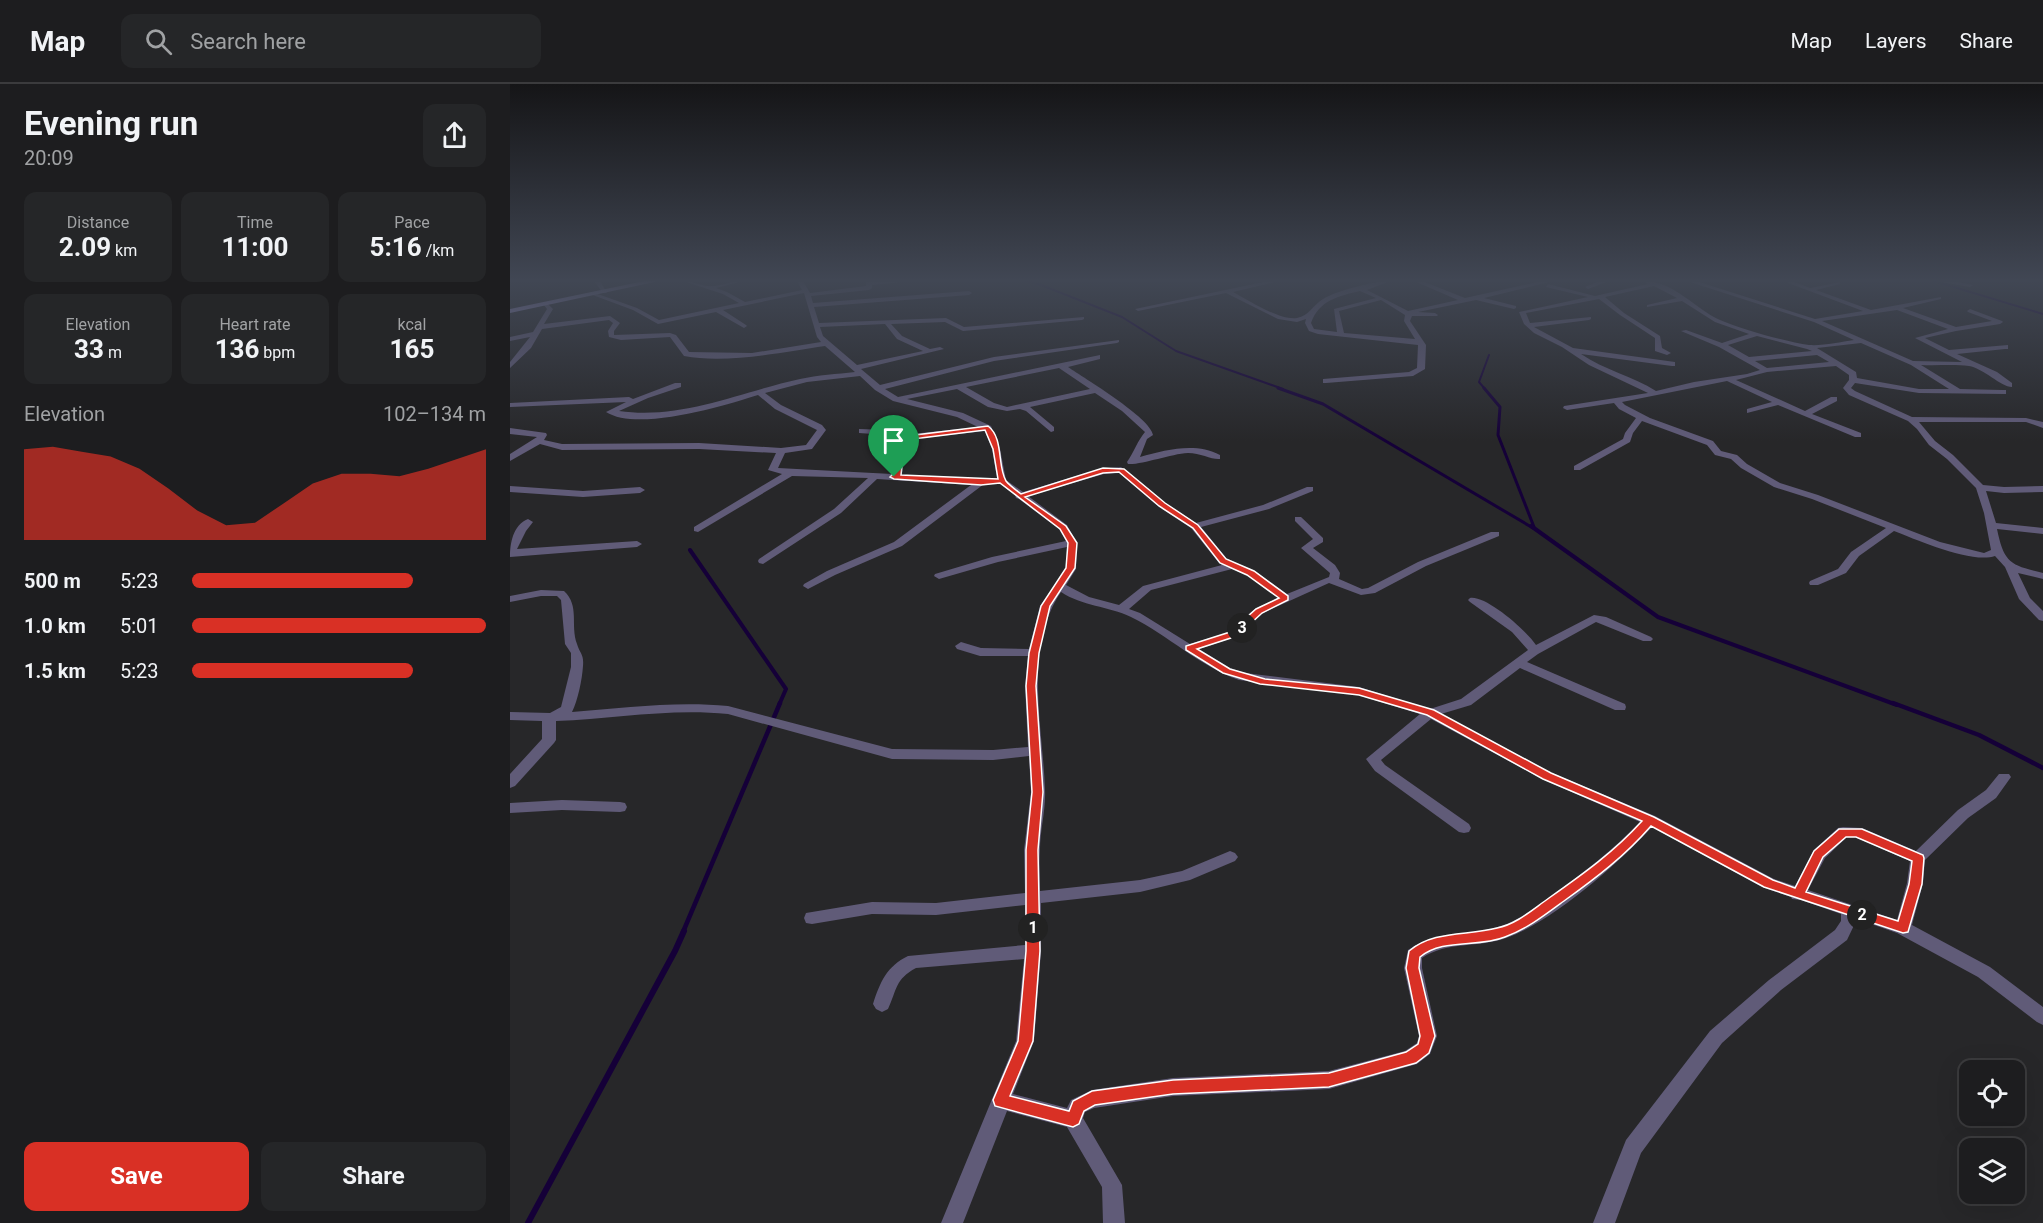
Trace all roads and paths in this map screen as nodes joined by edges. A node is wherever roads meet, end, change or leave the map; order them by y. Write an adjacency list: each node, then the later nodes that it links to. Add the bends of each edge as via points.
1 (525, 334): 15 (street)
2 (534, 334): 34 (street)
3 (611, 334): 19 (street, via 621,338 674,336 687,354 694,355 752,354)
4 (819, 334): 19 (street)
5 (893, 334): 25 (street)
6 (1332, 334): 14 (street)
7 (1415, 334): 17 (street)
8 (1540, 334): 23 (street)
9 (1654, 334): 27 (street, via 1658,337 1659,349)
10 (1693, 334): 20 (street)
11 (1757, 334): 20 (street); 24 (street)
12 (1843, 334): 18 (street)
13 (1936, 334): 26 (street, via 1918,339)
14 (1341, 335): 17 (street)
15 (510, 339)
16 (1116, 341): 43 (street, via 994,359)
17 (1420, 342): 40 (street, via 1421,369 1410,374)
18 (1859, 342): 24 (street); 30 (street)
19 (828, 343): 37 (street)
20 (1722, 345): 29 (street)
21 (2005, 347): 26 (street)
22 (940, 349): 25 (street)
23 (1570, 350): 31 (street); 47 (street)
24 (1813, 350): 29 (street); 32 (street)
25 (928, 351): 37 (street)
26 (1950, 352): 33 (street)
27 (1667, 353)
28 (1097, 357): 35 (street)
29 (1749, 360): 36 (street)
30 (1912, 363): 33 (street); 45 (street)
31 (1672, 364)
32 (1837, 364): 36 (street); 39 (street, via 1853,374)
33 (1972, 364): 45 (street, via 1994,374 2006,388)
34 (510, 366)
35 (1061, 366): 42 (street); 44 (street)
36 (1766, 370): 38 (street)
37 (856, 371): 43 (street); 46 (street, via 803,380)
38 (1729, 379): 47 (street); 52 (street)
39 (1853, 380): 45 (street, via 1919,391); 59 (street, via 1847,388 1852,393)
40 (1326, 381)
41 (678, 385): 48 (street)
42 (960, 387): 49 (street); 54 (street, via 991,405 1006,409)
43 (878, 388): 49 (street)
44 (1097, 390): 54 (street); 71 (street, via 1149,431)
45 (1959, 392)
46 (760, 393): 48 (street, via 662,415 610,412); 68 (street, via 822,430 809,447)
47 (1655, 394): 51 (street)
48 (639, 399): 53 (street)
49 (896, 399): 61 (street, via 960,415)
50 (1834, 399): 57 (street)
51 (1616, 400): 55 (street); 58 (street)
52 (1780, 402): 56 (street); 57 (street)
53 (510, 405)
54 (1021, 406): 62 (street)
55 (1567, 408)
56 (1750, 411)
57 (1807, 413): 65 (street)
58 (1642, 416): 72 (street, via 1627,440); 89 (street, via 1710,443 1718,453 1734,457 1777,485)
59 (1911, 419): 60 (street); 79 (street)
60 (2041, 423)
61 (988, 428): 66 (street); 77 (street)
62 (1052, 429)
63 (510, 431): 67 (street, via 543,435)
64 (862, 431): 66 (street)
65 (1858, 435)
66 (901, 438): 76 (street, via 899,473)
67 (539, 441): 68 (street, via 561,447 699,446); 70 (street)
68 (781, 451): 74 (street, via 773,470)
69 (1217, 456): 71 (street, via 1208,452 1176,452)
70 (510, 458)
71 (1132, 461): 73 (street)
72 (1576, 468)
73 (1103, 471): 84 (street); 88 (street, via 1121,470 1162,505)
74 (790, 473): 75 (street); 90 (street)
75 (875, 476): 76 (street); 98 (street, via 844,504)
76 (894, 477): 78 (street)
77 (1002, 481): 78 (street); 84 (street)
78 (981, 482): 106 (street, via 898,544)
79 (1980, 487): 82 (street); 87 (street)
80 (510, 489): 83 (street, via 583,494)
81 (1310, 489): 88 (street, via 1266,507)
82 (2043, 489)
83 (640, 490)
84 (1019, 496): 93 (street, via 1063,527)
85 (1298, 519): 103 (street, via 1319,540 1306,548 1331,567 1335,573)
86 (528, 522): 96 (street)
87 (1990, 525): 91 (street); 95 (street)
88 (1196, 526): 99 (street, via 1223,561)
89 (1893, 528): 97 (street); 104 (street, via 1855,554 1842,571)
90 (698, 529)
91 (2043, 531)
92 (1495, 534): 103 (street, via 1422,564 1371,591 1360,592)
93 (1072, 543): 101 (street); 105 (street, via 1071,568)
94 (637, 544): 96 (street)
95 (1997, 552): 97 (street); 100 (street)
96 (510, 554)
97 (1985, 556): 100 (street)
98 (763, 561)
99 (1234, 565): 107 (street); 110 (street, via 1147,588)
100 (2013, 569): 102 (street); 111 (street, via 2025,599)
101 (939, 576)
102 (2043, 576)
103 (1333, 580): 107 (street)
104 (1814, 583)
105 (1059, 585): 110 (street, via 1067,592); 116 (street, via 1046,606)
106 (808, 586)
107 (1285, 598): 114 (street, via 1259,611 1234,634)
108 (510, 599): 121 (street, via 560,593 566,599 577,667 567,709)
109 (1474, 600): 115 (street, via 1522,635)
110 (1122, 609): 114 (street)
111 (2043, 618)
112 (1647, 639): 115 (street, via 1594,618)
113 (961, 646): 116 (street, via 980,652)
114 (1190, 648): 119 (street, via 1243,677 1359,692)
115 (1534, 651): 117 (street)
116 (1034, 653): 122 (street, via 1031,686)
117 (1519, 663): 118 (street); 119 (street, via 1466,702)
118 (1620, 707)
119 (1430, 713): 127 (street, via 1547,776); 128 (street, via 1373,759)
120 (510, 716): 121 (street)
121 (549, 719): 122 (street, via 703,706 892,754 993,755); 124 (street, via 549,740)
122 (1036, 751): 132 (street)
123 (2004, 777): 130 (street, via 1991,794 1963,814)
124 (510, 783)
125 (620, 807): 126 (street)
126 (510, 808)
127 (1650, 820): 131 (street); 140 (street, via 1602,867 1524,923 1500,933 1434,942 1414,955 1413,968 1428,1036 1424,1048 1410,1058 1329,1080 1173,1087 1092,1099 1078,1106)
128 (1464, 828)
129 (1230, 857): 132 (street, via 1185,876 1140,886)
130 (1918, 858): 131 (street, via 1857,832 1844,832 1819,854); 135 (street)
131 (1798, 895): 133 (street)
132 (1033, 897): 134 (street, via 936,909 872,908); 136 (street)
133 (1849, 911): 135 (street); 143 (street, via 1849,921 1841,935 1716,1037 1633,1147)
134 (812, 918)
135 (1903, 928): 138 (street, via 1984,972)
136 (1033, 951): 137 (street, via 914,961 898,968); 139 (street, via 1025,1041)
137 (882, 1004)
138 (2043, 1017)
139 (1000, 1100): 140 (street); 141 (street)
140 (1073, 1119): 142 (street, via 1112,1185)
141 (952, 1223)
142 (1114, 1223)
143 (1604, 1223)

